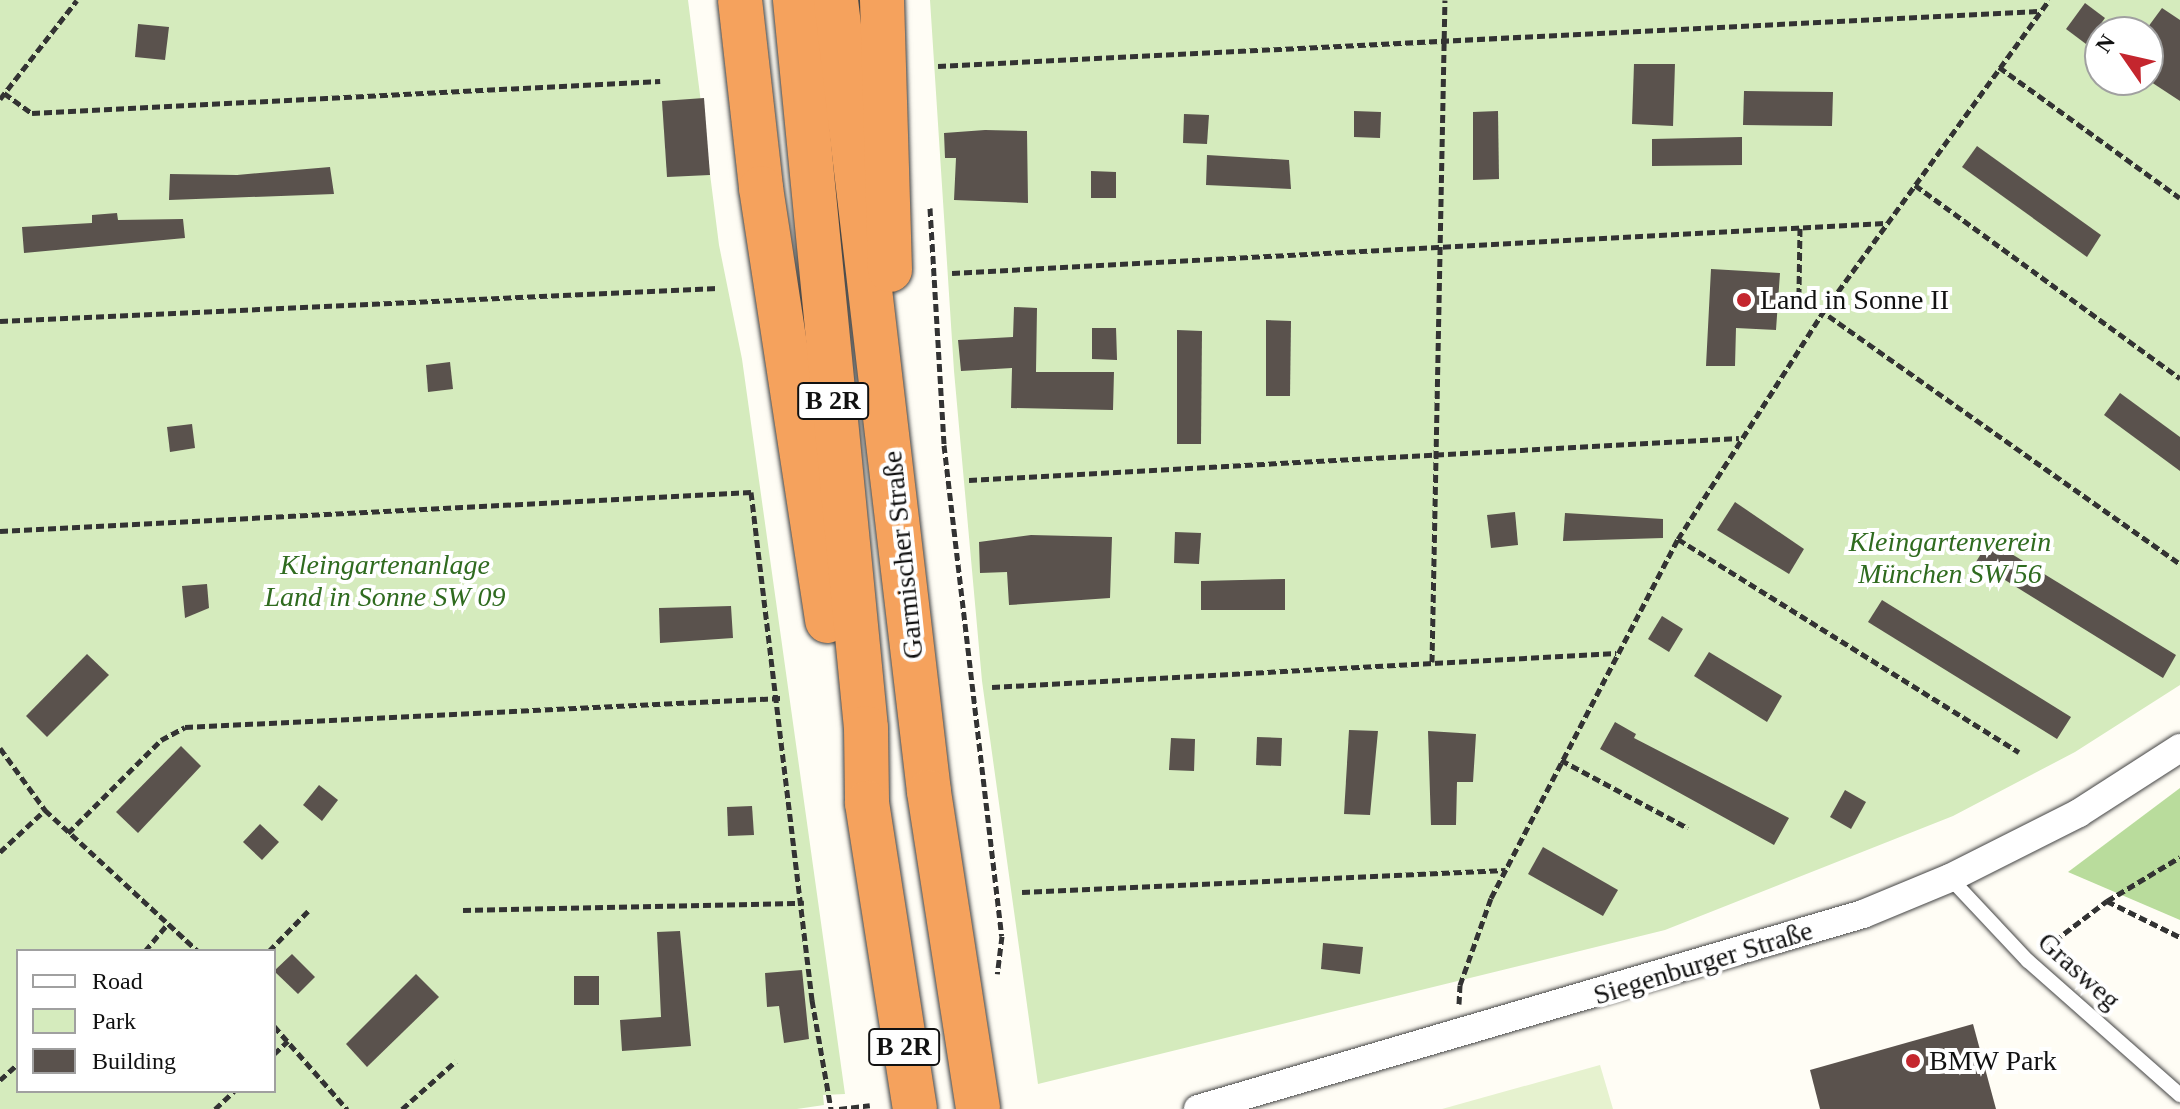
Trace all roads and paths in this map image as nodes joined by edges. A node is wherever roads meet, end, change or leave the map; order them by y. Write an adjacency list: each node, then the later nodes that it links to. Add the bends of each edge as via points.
1 (77, 0): 13 (path)
2 (740, 0): 41 (highway, via 761,188 844,730)
3 (795, 0): 41 (highway, Garmischer Straße / B 2R, via 866,728)
4 (836, 0): 26 (highway, Garmischer Straße / B 2R, via 864,266)
5 (882, 0): 26 (highway, via 890,271)
6 (1445, 0): 9 (path)
7 (2049, 0): 8 (path)
8 (2041, 11): 9 (path); 11 (path)
9 (1444, 39): 10 (path); 20 (path)
10 (938, 66)
11 (1999, 67): 15 (path); 17 (path)
12 (660, 81): 13 (path, via 32,113)
13 (4, 93): 14 (path)
14 (0, 99)
15 (1915, 185): 18 (path); 25 (path)
16 (928, 191): 60 (path, Garmischer Straße, via 944,445 1002,936)
17 (2180, 198)
18 (1886, 223): 19 (path); 23 (path)
19 (1800, 228): 20 (path); 23 (path, via 1799,295)
20 (1440, 248): 21 (path); 28 (path)
21 (952, 273)
22 (717, 288): 24 (path)
23 (1824, 311): 27 (path); 32 (path)
24 (0, 321)
25 (2180, 378)
26 (884, 380): 77 (highway, Garmischer Straße / B 2R, via 929,792)
27 (1740, 438): 28 (path); 31 (path)
28 (1436, 456): 29 (path); 34 (path)
29 (969, 480)
30 (0, 531): 36 (path, via 751,492)
31 (1678, 539): 33 (path); 39 (path)
32 (2180, 564)
33 (1617, 652): 34 (path); 40 (path)
34 (1432, 662): 35 (path)
35 (992, 687)
36 (780, 698): 44 (path, via 185,727 161,740); 51 (path)
37 (0, 748): 42 (path)
38 (2180, 748): 48 (street, Siegenburger Straße, via 2079,813)
39 (2019, 752)
40 (1561, 760): 43 (path); 47 (path)
41 (867, 803): 76 (highway, Garmischer Straße / B 2R)
42 (45, 810): 44 (path); 45 (path)
43 (1688, 828)
44 (68, 833): 54 (path)
45 (0, 852)
46 (2180, 857): 50 (path)
47 (1505, 870): 49 (path); 62 (path, via 1460,985)
48 (1950, 878): 59 (lane, Grasweg); 62 (street, Siegenburger Straße, via 1863,914 1763,946)
49 (1022, 892)
50 (2107, 901): 55 (path); 59 (path)
51 (804, 903): 52 (path); 74 (path, via 812,1000)
52 (463, 910)
53 (308, 911): 58 (path)
54 (168, 924): 56 (path); 57 (path)
55 (2180, 937)
56 (147, 949)
57 (196, 949)
58 (271, 949)
59 (2028, 961): 69 (lane, Grasweg)
60 (998, 989)
61 (276, 1028): 63 (path)
62 (1465, 1031): 78 (street, Siegenburger Straße)
63 (288, 1041): 64 (path); 72 (path)
64 (276, 1052)
65 (456, 1061): 73 (path)
66 (16, 1066): 67 (path)
67 (0, 1080)
68 (232, 1093): 71 (path)
69 (2180, 1095)
70 (870, 1105): 75 (path)
71 (215, 1109)
72 (347, 1109)
73 (402, 1109)
74 (831, 1109)
75 (839, 1109)
76 (915, 1109)
77 (978, 1109)
78 (1198, 1109)

